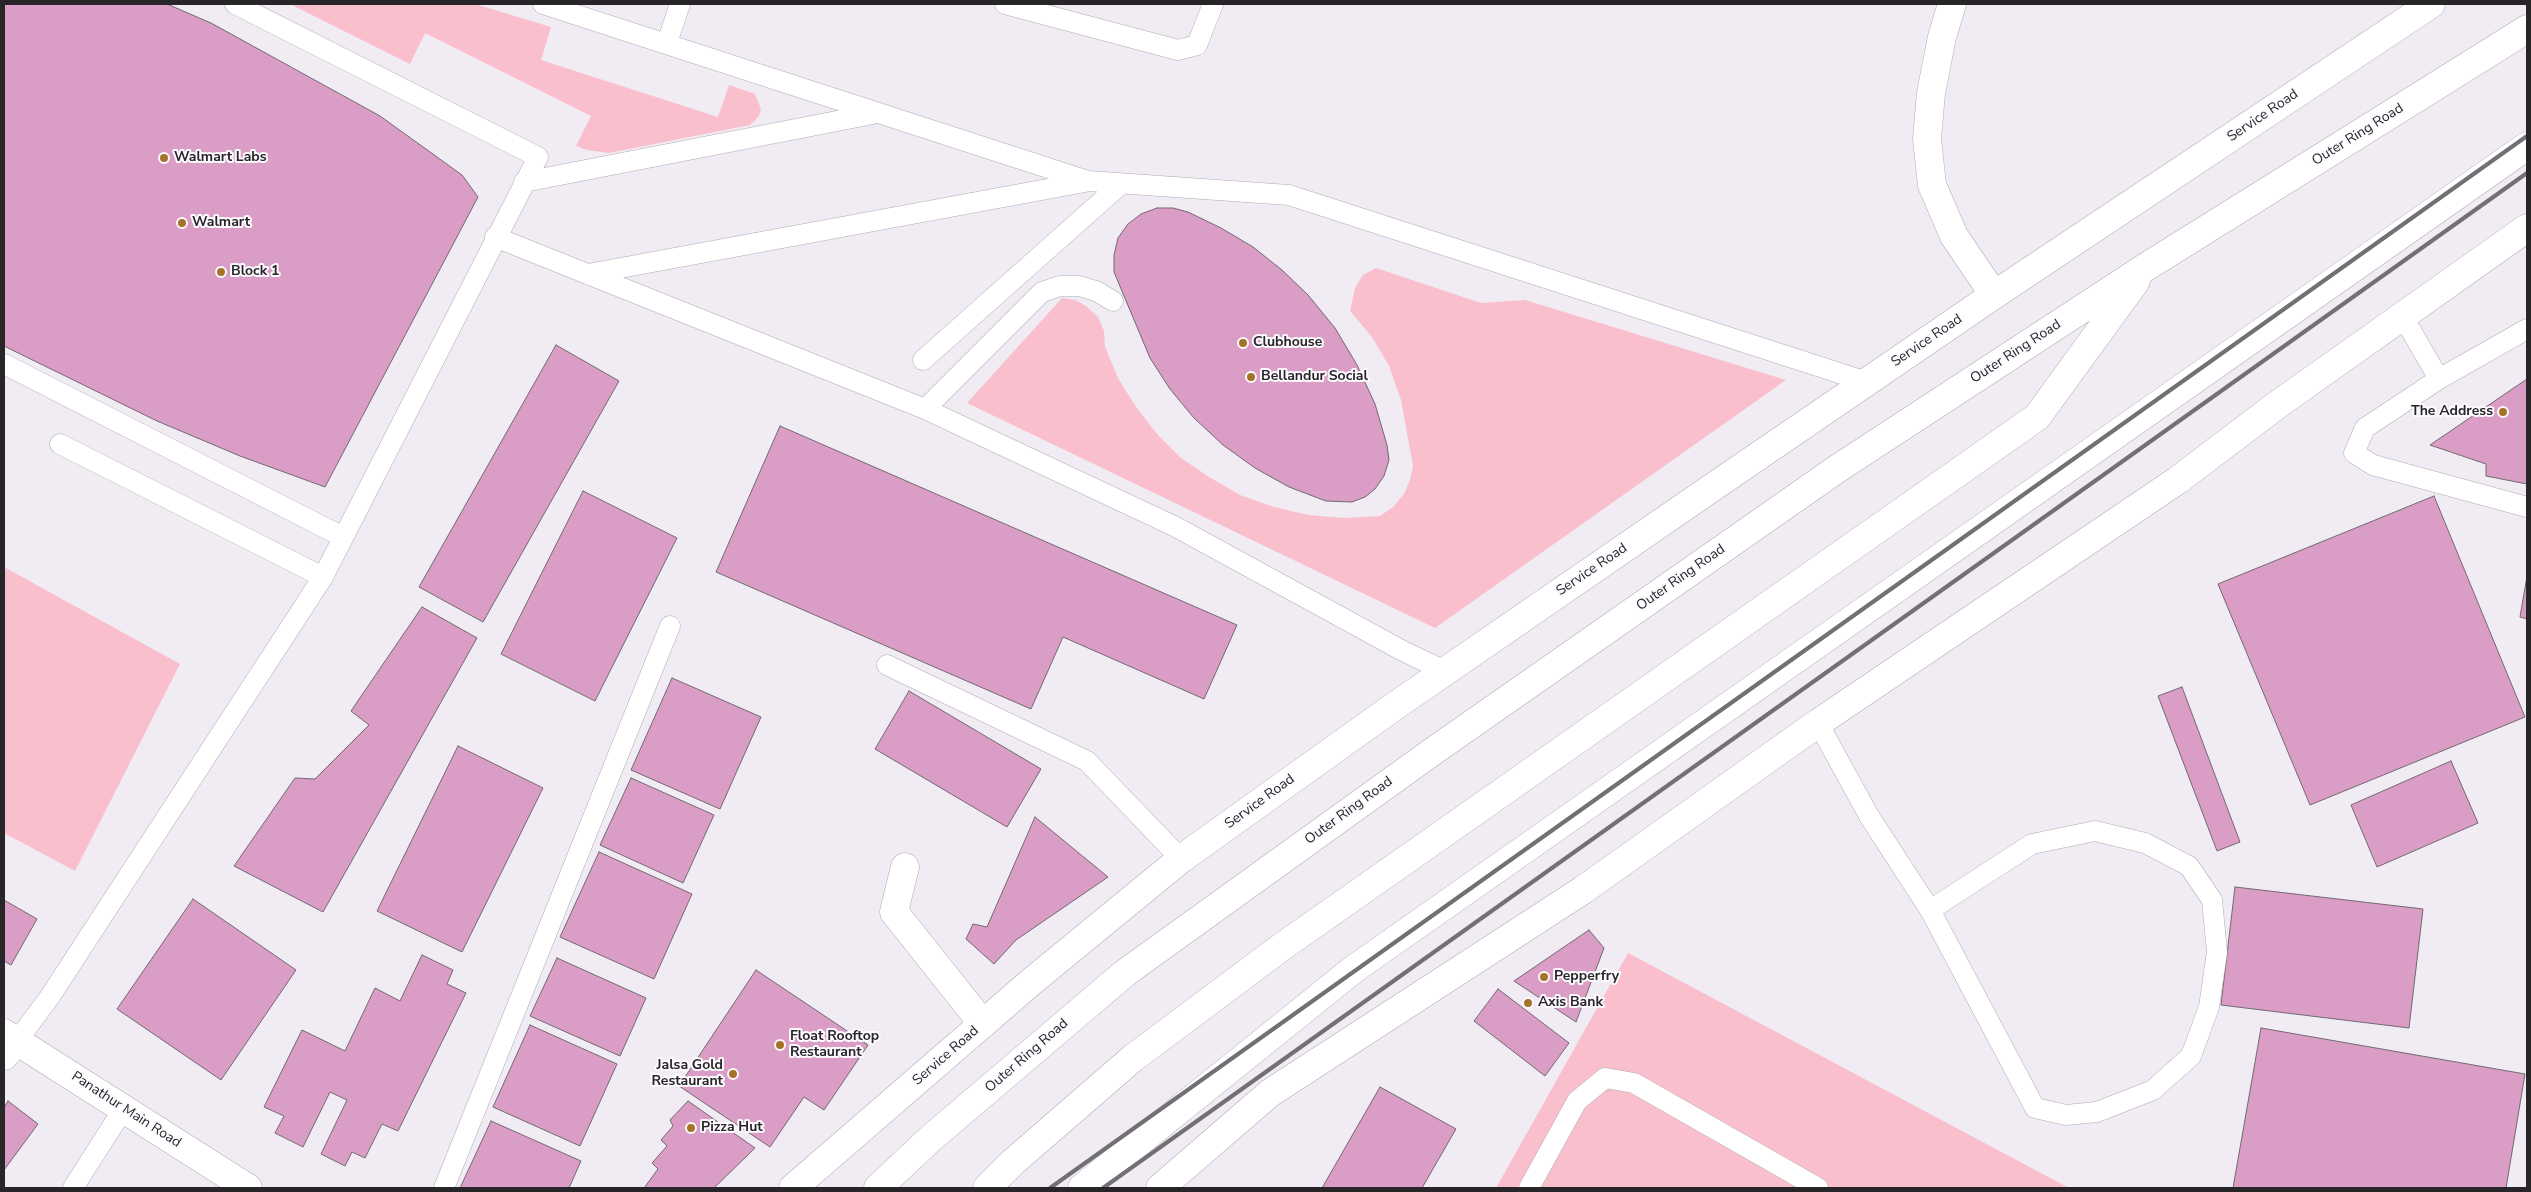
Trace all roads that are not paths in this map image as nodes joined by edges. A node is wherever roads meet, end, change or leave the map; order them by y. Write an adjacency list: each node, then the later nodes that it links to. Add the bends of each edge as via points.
1 (235, 4): 12 (lane, via 538,156)
2 (543, 4): 9 (lane)
3 (680, 4): 9 (lane)
4 (1005, 4): 5 (lane, via 1178,50 1197,45)
5 (1213, 4)
6 (1952, 4): 19 (main road, via 1931,94 1927,139 1932,185 1954,236)
7 (2431, 4): 19 (main road, Service Road)
8 (2527, 29): 17 (main road, Outer Ring Road)
9 (667, 44): 10 (lane)
10 (875, 114): 12 (lane); 13 (lane)
11 (2527, 146): 48 (main road, via 1354,969)
12 (524, 182): 16 (lane)
13 (1088, 182): 14 (lane); 18 (lane)
14 (1122, 184): 23 (lane); 26 (lane, via 1289,195)
15 (2527, 228): 21 (main road)
16 (495, 237): 18 (lane); 30 (lane)
17 (2146, 267): 46 (main road, Outer Ring Road, via 1837,469 1440,746 1141,961 930,1139); 47 (main road, via 2037,417 1275,952 1132,1058)
18 (588, 274): 27 (lane)
19 (1994, 295): 26 (main road, Service Road)
20 (1112, 301): 27 (lane, via 1079,286 1060,286 1042,292)
21 (2402, 315): 25 (lane); 35 (main road, via 2178,480)
22 (2527, 328): 25 (lane)
23 (923, 360)
24 (4, 364): 30 (lane)
25 (2439, 379): 29 (lane, via 2365,428 2354,453 2373,465)
26 (1868, 382): 34 (main road, Service Road)
27 (925, 409): 34 (lane, via 1176,527 1402,651)
28 (60, 444): 31 (lane)
29 (2527, 507)
30 (343, 537): 31 (lane)
31 (323, 577): 40 (lane, via 49,998)
32 (670, 626): 44 (lane)
33 (887, 665): 36 (lane, via 1087,761)
34 (1445, 671): 36 (main road, Service Road)
35 (1818, 723): 38 (lane, via 1869,816); 49 (main road, via 1583,890 1270,1093)
36 (1181, 859): 39 (main road, Service Road)
37 (905, 867): 39 (main road, via 894,912)
38 (1930, 910): 38 (lane, via 2035,1108 2066,1115 2097,1112 2153,1090 2191,1056 2208,1007 2217,952 2212,900 2189,866 2145,843 2095,831 2032,844)
39 (983, 1024): 45 (main road, Service Road)
40 (8, 1043): 41 (main road, Panathur Main Road)
41 (124, 1108): 42 (lane); 43 (main road, Panathur Main Road)
42 (74, 1188)
43 (248, 1188)
44 (444, 1188)
45 (792, 1188)
46 (878, 1188)
47 (987, 1188)
48 (1082, 1188)
49 (1160, 1188)
50 (1529, 1188): 51 (lane, via 1577,1101 1605,1078 1634,1083)
51 (1818, 1188)

